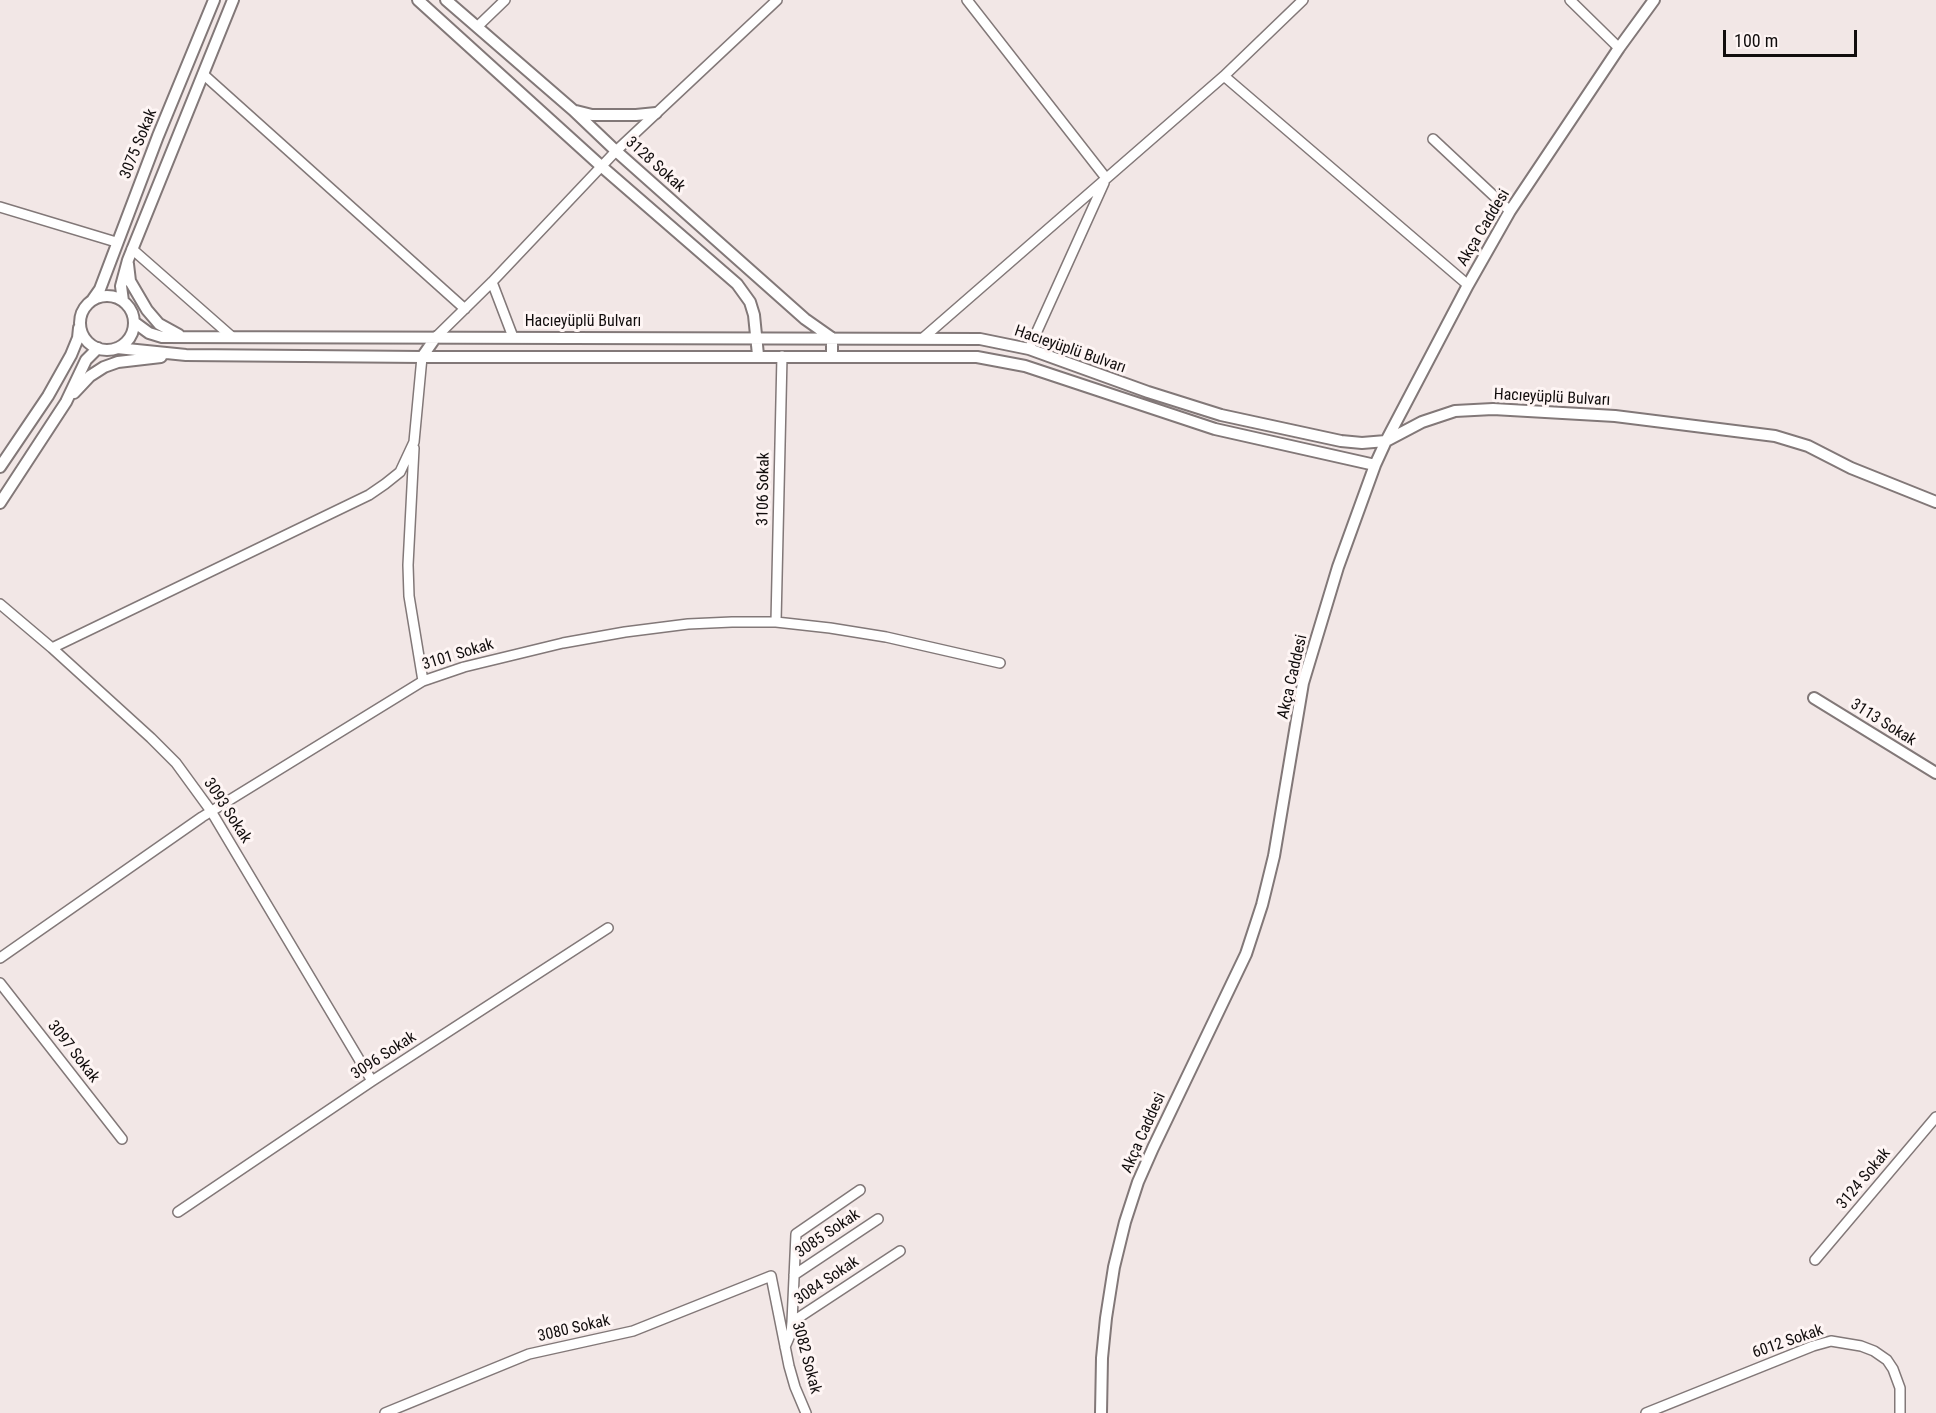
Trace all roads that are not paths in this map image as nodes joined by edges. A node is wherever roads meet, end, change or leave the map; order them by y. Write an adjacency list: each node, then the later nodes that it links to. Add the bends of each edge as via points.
1 (214, 0): 24 (street, 3075 Sokak)
2 (233, 0): 14 (street, 3075 Sokak)
3 (418, 0): 12 (street)
4 (446, 0): 11 (street, 3128 Sokak)
5 (504, 0): 11 (street)
6 (777, 0): 17 (street)
7 (967, 0): 21 (street)
8 (1303, 0): 15 (street)
9 (1570, 0): 13 (street)
10 (1654, 0): 13 (street, Akça Caddesi)
11 (477, 27): 12 (street); 16 (street, 3128 Sokak)
12 (464, 42): 20 (street)
13 (1619, 48): 23 (street, Akça Caddesi)
14 (203, 74): 25 (street, 3075 Sokak); 31 (street)
15 (1224, 76): 21 (street); 28 (street)
16 (573, 110): 17 (street, via 592,115); 19 (street, 3128 Sokak)
17 (656, 113): 19 (street)
18 (1433, 139): 23 (street)
19 (616, 151): 20 (street); 39 (street, 3128 Sokak)
20 (601, 166): 27 (street); 38 (street, via 737,284 750,302)
21 (1106, 178): 40 (street); 43 (street)
22 (0, 207): 24 (street)
23 (1510, 211): 28 (street, Akça Caddesi)
24 (116, 242): 29 (street, 3075 Sokak)
25 (132, 249): 26 (street, 3075 Sokak); 35 (street)
26 (128, 260): 30 (street, 3075 Sokak, via 121,283); 34 (street, via 130,281 154,320 171,332)
27 (492, 282): 31 (street); 37 (street)
28 (1468, 285): 52 (street, Akça Caddesi)
29 (93, 299): 30 (street, via 108,296); 33 (street, via 82,311)
30 (123, 301): 32 (street)
31 (465, 309): 36 (street)
32 (134, 321): 34 (street, Hacıeyüplü Bulvarı, via 159,336); 42 (street, via 130,337)
33 (79, 328): 41 (street, via 87,341); 55 (street, via 71,355 48,396)
34 (191, 336): 35 (street, Hacıeyüplü Bulvarı)
35 (231, 336): 36 (street, Hacıeyüplü Bulvarı)
36 (436, 337): 37 (street, Hacıeyüplü Bulvarı); 47 (street)
37 (513, 337): 38 (street, Hacıeyüplü Bulvarı)
38 (756, 338): 39 (street, Hacıeyüplü Bulvarı); 45 (street)
39 (831, 338): 40 (street, Hacıeyüplü Bulvarı); 48 (street)
40 (923, 338): 43 (street, Hacıeyüplü Bulvarı, via 980,339)
41 (98, 348): 42 (street); 49 (street, via 86,360)
42 (117, 348): 44 (street, Hacıeyüplü Bulvarı)
43 (1029, 350): 50 (street, Hacıeyüplü Bulvarı)
44 (186, 355): 47 (street, Hacıeyüplü Bulvarı); 49 (street, via 104,367)
45 (758, 356): 46 (street, Hacıeyüplü Bulvarı); 47 (street, Hacıeyüplü Bulvarı)
46 (782, 356): 48 (street, Hacıeyüplü Bulvarı); 59 (street, 3106 Sokak)
47 (422, 357): 53 (street)
48 (832, 357): 51 (street, Hacıeyüplü Bulvarı, via 994,359)
49 (66, 402): 57 (street)
50 (1221, 416): 51 (street); 52 (street, Hacıeyüplü Bulvarı, via 1341,441)
51 (1215, 429): 54 (street, Hacıeyüplü Bulvarı)
52 (1386, 441): 54 (street, Akça Caddesi); 56 (street, Hacıeyüplü Bulvarı, via 1422,422 1455,411 1494,409 1639,419 1775,436 1808,446)
53 (414, 442): 60 (street, via 400,472 369,495); 62 (street, via 409,585)
54 (1375, 465): 83 (street, Akça Caddesi, via 1338,567 1303,683 1274,855 1259,915 1246,954 1138,1182 1125,1222 1106,1318)
55 (0, 467)
56 (1936, 502)
57 (0, 503)
58 (0, 604): 60 (street, 3093 Sokak)
59 (776, 622): 61 (street, 3101 Sokak, via 885,637); 62 (street, 3101 Sokak, via 688,624 625,632 513,655)
60 (52, 648): 65 (street, 3093 Sokak, via 160,746)
61 (1000, 663)
62 (423, 681): 65 (street, 3101 Sokak)
63 (1814, 698): 64 (street, 3113 Sokak)
64 (1936, 773)
65 (211, 811): 67 (street, 3101 Sokak); 69 (street, 3093 Sokak)
66 (608, 928): 69 (street, 3096 Sokak)
67 (0, 958)
68 (0, 983): 71 (street, 3097 Sokak)
69 (372, 1081): 73 (street, 3096 Sokak)
70 (1936, 1117): 76 (street, 3124 Sokak)
71 (122, 1138)
72 (860, 1190): 77 (street, 3082 Sokak, via 796,1233)
73 (178, 1212)
74 (878, 1219): 77 (street, 3085 Sokak)
75 (900, 1251): 79 (street, 3084 Sokak)
76 (1815, 1260)
77 (794, 1275): 79 (street, 3082 Sokak)
78 (771, 1276): 80 (street, 3082 Sokak); 81 (street, 3080 Sokak, via 633,1331 529,1354)
79 (792, 1322): 80 (street, 3084 Sokak)
80 (785, 1347): 82 (street, 3082 Sokak)
81 (385, 1413)
82 (806, 1413)
83 (1101, 1413)
84 (1646, 1413): 85 (street, 6012 Sokak, via 1831,1341 1861,1346 1887,1360 1900,1388)
85 (1900, 1413)

